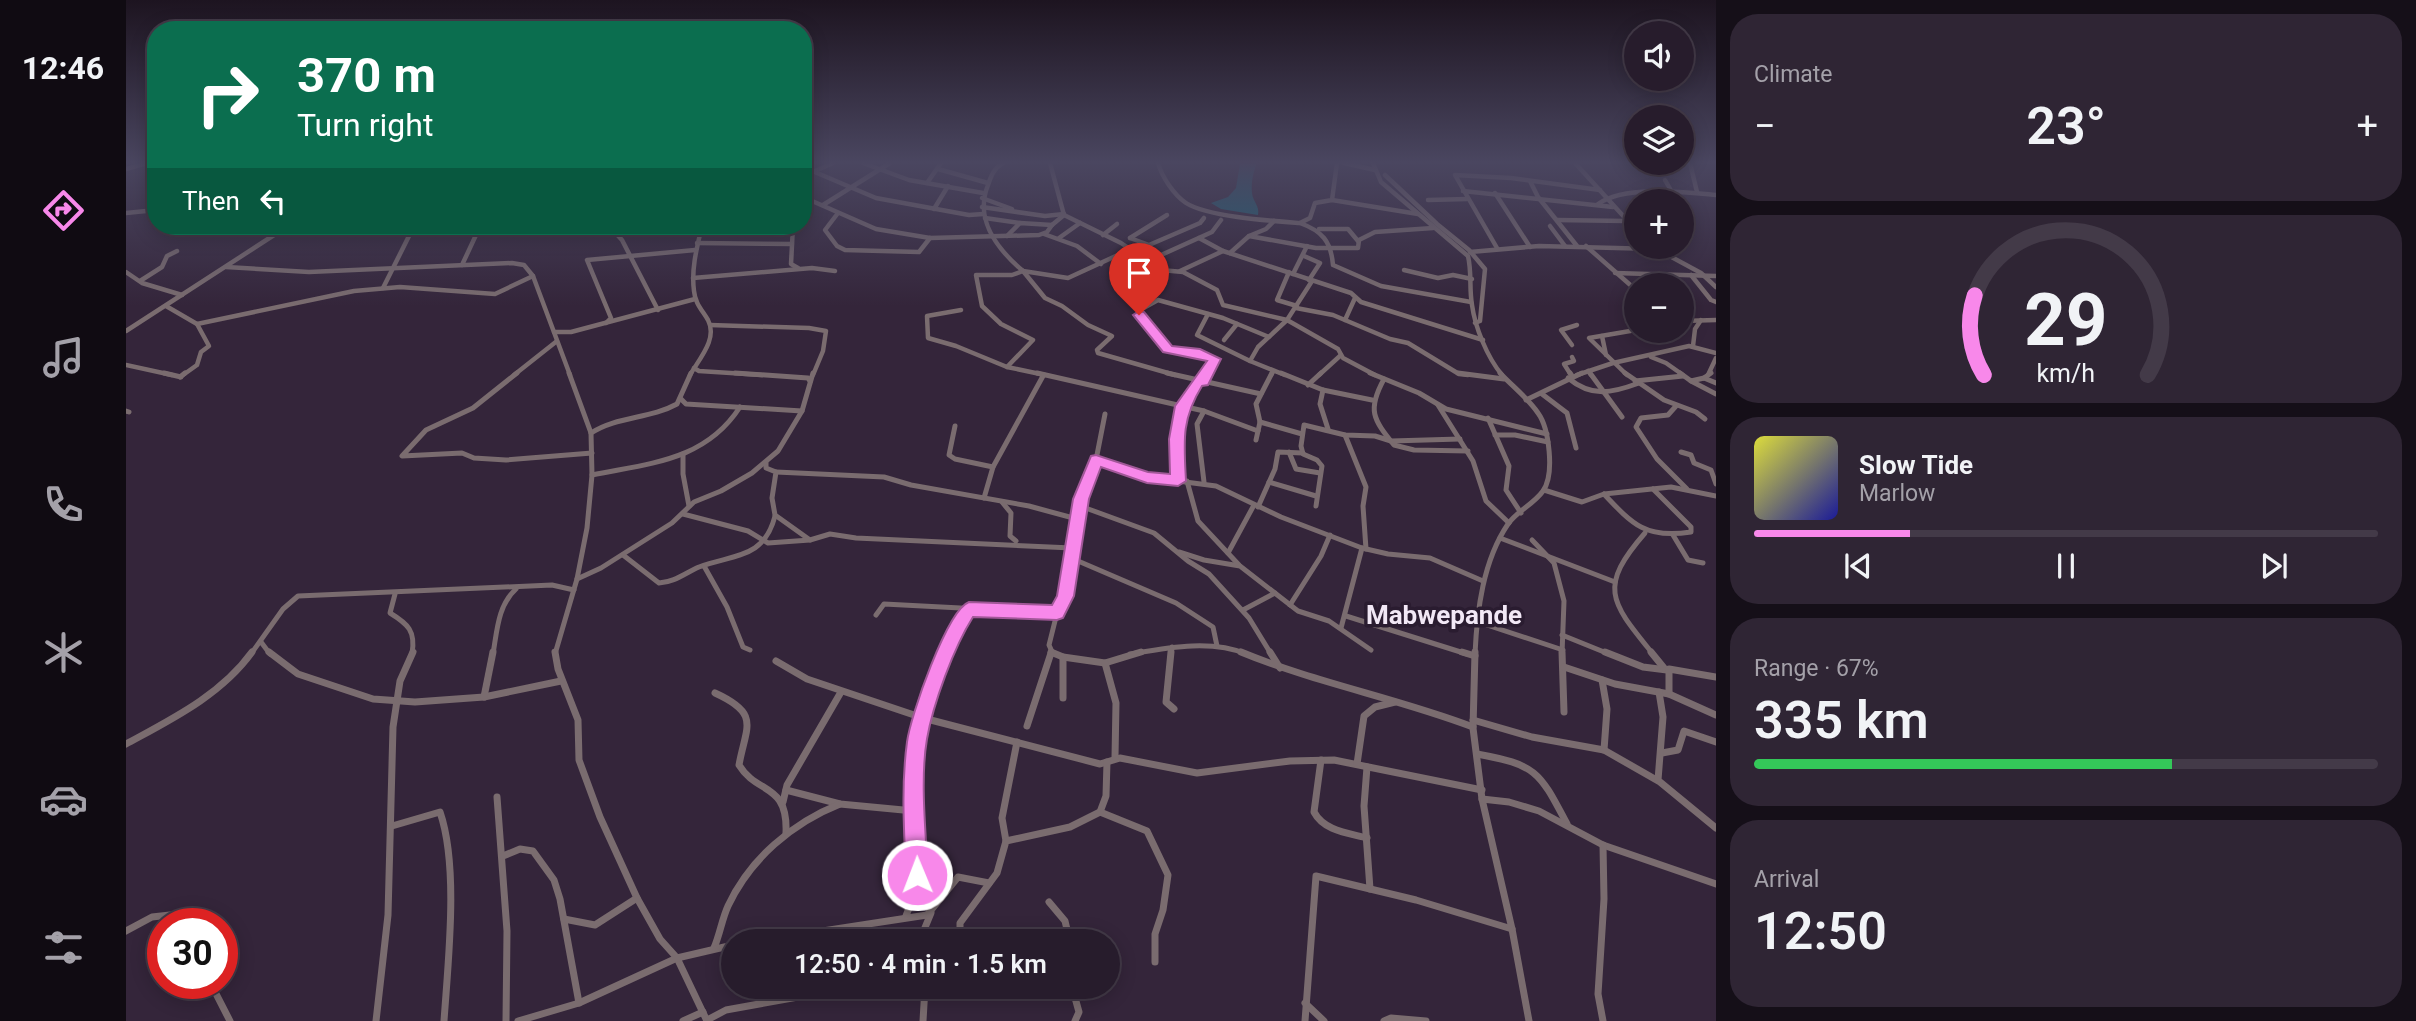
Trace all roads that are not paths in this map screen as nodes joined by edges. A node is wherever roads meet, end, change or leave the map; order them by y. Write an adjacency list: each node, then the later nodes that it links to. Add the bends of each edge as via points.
1 (147, 211): 17 (street)
2 (834, 211): 18 (street)
3 (945, 211): 22 (street)
4 (982, 211): 22 (street)
5 (1009, 211): 16 (street)
6 (1016, 211): 16 (street)
7 (1063, 211): 19 (street)
8 (1218, 211): 26 (street)
9 (1312, 211): 30 (street)
10 (1397, 211): 20 (street)
11 (1414, 211): 20 (street)
12 (1423, 211): 67 (street)
13 (1474, 211): 62 (street)
14 (1506, 211): 58 (street)
15 (1549, 211): 25 (street)
16 (1019, 212): 19 (street)
17 (126, 213)
18 (838, 213): 46 (street, via 876,229); 46 (street, via 825,230 846,250 922,251)
19 (1064, 214): 29 (street); 32 (street)
20 (1418, 214): 34 (street)
21 (1167, 215): 49 (street)
22 (982, 216): 28 (street); 47 (street)
23 (1204, 218): 49 (street, via 1149,245)
24 (1221, 220): 50 (street, via 1216,229)
25 (1557, 220): 27 (street); 56 (street)
26 (1274, 221): 30 (street); 44 (street)
27 (1624, 221)
28 (1020, 223): 32 (street); 45 (street)
29 (1080, 223): 43 (street); 48 (street)
30 (1300, 223): 35 (street)
31 (1117, 224): 43 (street)
32 (1052, 225): 36 (street)
33 (1550, 226): 59 (street)
34 (1433, 228): 51 (street, via 1375,232); 69 (street)
35 (1319, 229): 51 (street, via 1348,229); 61 (street)
36 (1044, 234): 45 (street); 48 (street)
37 (273, 235): 76 (street)
38 (409, 235): 77 (street)
39 (476, 235): 75 (street)
40 (617, 235): 70 (street)
41 (699, 235): 52 (street)
42 (792, 235): 54 (street)
43 (1103, 235): 53 (street)
44 (1249, 236): 55 (street); 68 (street)
45 (1007, 237): 47 (street)
46 (930, 238): 47 (street)
47 (991, 238): 81 (street)
48 (1059, 238): 74 (street)
49 (1130, 238): 53 (street)
50 (1199, 238): 66 (street); 71 (street)
51 (1358, 241): 61 (street, via 1359,248)
52 (697, 243): 54 (street); 64 (street)
53 (1121, 243): 63 (street)
54 (792, 244): 78 (street, via 791,264)
55 (1307, 246): 61 (street); 72 (street)
56 (1577, 246): 57 (street); 59 (street)
57 (1586, 246): 60 (street); 85 (street)
58 (1530, 247): 59 (street); 62 (street)
59 (1565, 247)
60 (1624, 247)
61 (1332, 248): 98 (street, via 1333,264)
62 (1497, 248): 67 (street)
63 (1131, 249): 74 (street); 82 (street, via 1161,270)
64 (695, 250): 70 (street); 90 (street)
65 (177, 251): 95 (street)
66 (1223, 251): 68 (street); 82 (street)
67 (1473, 252): 69 (street); 114 (street, via 1485,269 1480,321)
68 (1230, 253): 84 (street)
69 (1465, 254): 91 (street)
70 (629, 255): 105 (street); 113 (street, via 586,262 610,316)
71 (1161, 255)
72 (1304, 256): 84 (street); 93 (street, via 1320,262)
73 (1669, 259): 89 (street)
74 (1101, 264): 81 (street, via 1068,278)
75 (462, 265): 77 (street); 88 (street, via 522,264)
76 (226, 267): 77 (street, via 293,272); 99 (street)
77 (391, 268): 97 (street)
78 (800, 268): 80 (street); 90 (street)
79 (1404, 270): 91 (street)
80 (835, 271)
81 (1023, 271): 137 (street, via 976,275 982,306 1001,324 1033,340); 148 (street, via 1045,298 1112,336 1098,353)
82 (1180, 271): 108 (street, via 1217,290 1223,305)
83 (126, 272): 95 (street)
84 (1291, 273): 93 (street); 104 (street, via 1277,300)
85 (1615, 273): 86 (street); 94 (street)
86 (1624, 273)
87 (1694, 275): 89 (street)
88 (533, 276): 97 (street, via 495,294); 123 (street)
89 (1713, 276): 96 (street)
90 (694, 278): 100 (street)
91 (1472, 279): 101 (street)
92 (1694, 279): 102 (street)
93 (1310, 280): 98 (street); 104 (street)
94 (1624, 280)
95 (140, 281): 99 (street)
96 (1716, 286)
97 (383, 288): 115 (street)
98 (1355, 288): 101 (street); 109 (street); 126 (street, via 1361,302)
99 (182, 295): 103 (street)
100 (694, 301): 105 (street); 117 (street)
101 (1471, 302): 114 (street)
102 (1716, 302)
103 (166, 306): 115 (street); 119 (street)
104 (1296, 307): 108 (street); 109 (street)
105 (658, 310): 113 (street)
106 (961, 310): 137 (street, via 927,316 928,338)
107 (1208, 314): 116 (street); 134 (street, via 1197,335); 148 (street, via 1156,300 1139,312 1167,349 1215,359)
108 (1287, 320): 124 (street); 129 (street)
109 (1345, 320): 145 (street, via 1411,344 1459,374)
110 (1694, 320): 111 (street)
111 (1701, 320): 112 (street); 128 (street)
112 (1716, 320)
113 (606, 323): 121 (street)
114 (1475, 323): 126 (street)
115 (197, 324): 136 (street, via 209,346 181,378)
116 (1237, 324): 124 (street); 125 (street)
117 (710, 325): 138 (street, via 710,337); 147 (street, via 824,330 823,351)
118 (1577, 325): 127 (street, via 1561,330)
119 (126, 331)
120 (1624, 332): 122 (street)
121 (563, 334): 123 (street)
122 (1602, 336): 133 (street); 133 (street, via 1589,338)
123 (555, 337): 176 (street); 190 (street, via 473,408 421,434 402,456 462,453 490,460)
124 (1269, 337): 134 (street)
125 (1224, 340)
126 (1483, 340): 145 (street)
127 (1572, 345)
128 (1693, 346): 130 (street); 132 (street)
129 (1341, 355): 144 (street); 152 (street)
130 (1716, 356): 146 (street)
131 (1572, 357): 143 (street, via 1574,361 1564,364)
132 (1646, 357): 135 (street); 142 (street, via 1659,359)
133 (1607, 358): 135 (street)
134 (1250, 361): 139 (street)
135 (1613, 363): 140 (street); 150 (street)
136 (126, 365)
137 (1007, 367): 141 (street)
138 (694, 368): 147 (street); 158 (street)
139 (1273, 370): 152 (street); 154 (street)
140 (1588, 371): 143 (street); 157 (street)
141 (1043, 376): 162 (street); 195 (street)
142 (1683, 376): 149 (street); 150 (street)
143 (1570, 377): 155 (street); 157 (street, via 1581,390)
144 (1384, 379): 159 (street); 161 (street)
145 (1504, 379): 160 (street)
146 (1704, 379): 149 (street); 151 (street)
147 (810, 381): 165 (street)
148 (1201, 381): 154 (street); 162 (street)
149 (1690, 381): 156 (street)
150 (1637, 382): 157 (street); 163 (street)
151 (1716, 383)
152 (1308, 385): 153 (street)
153 (1323, 390): 159 (street); 174 (street, via 1320,404)
154 (1261, 394): 171 (street, via 1256,404)
155 (1542, 394): 160 (street); 186 (street, via 1567,413)
156 (1715, 394)
157 (1603, 395): 168 (street)
158 (681, 399): 164 (street, via 686,404); 176 (street, via 670,408 604,425)
159 (1372, 400): 184 (street, via 1375,418)
160 (1525, 400): 178 (street, via 1539,414)
161 (1438, 405): 169 (street); 182 (street)
162 (1182, 406): 166 (street); 199 (street)
163 (1676, 406): 170 (street, via 1694,409); 205 (street, via 1668,415 1641,418 1636,427 1657,459)
164 (740, 407): 165 (street); 192 (street, via 716,439)
165 (802, 411): 194 (street, via 786,441)
166 (1204, 411): 175 (street); 201 (street, via 1197,424)
167 (1105, 414): 193 (street)
168 (1622, 417)
169 (1488, 418): 173 (street); 180 (street)
170 (1705, 419)
171 (1260, 422): 175 (street); 177 (street)
172 (955, 426): 195 (street, via 949,455)
173 (1524, 428): 178 (street); 181 (street)
174 (1328, 429): 177 (street, via 1307,425); 179 (street)
175 (1258, 431): 183 (street)
176 (591, 433): 190 (street)
177 (1302, 434): 191 (street)
178 (1547, 434): 185 (street)
179 (1345, 435): 184 (street); 230 (street, via 1366,487)
180 (1495, 435): 181 (street); 216 (street, via 1509,466 1506,490)
181 (1515, 435): 185 (street)
182 (1460, 439): 184 (street); 187 (street)
183 (1256, 440)
184 (1391, 441): 187 (street, via 1404,449)
185 (1548, 442): 206 (street, via 1550,474)
186 (1576, 448)
187 (1468, 451): 220 (street, via 1482,495)
188 (1289, 452): 191 (street); 197 (street, via 1296,469); 202 (street, via 1278,452)
189 (1681, 452): 203 (street, via 1711,470)
190 (592, 453): 198 (street)
191 (1304, 453): 197 (street, via 1319,462)
192 (683, 454): 198 (street); 212 (street)
193 (1096, 460): 199 (street, via 1147,477); 213 (street)
194 (766, 463): 196 (street, via 766,468); 212 (street)
195 (993, 467): 210 (street)
196 (776, 472): 210 (street, via 884,477); 218 (street)
197 (1320, 473): 208 (street)
198 (592, 475): 239 (street)
199 (1178, 481): 200 (street)
200 (1187, 481): 201 (street); 232 (street, via 1198,521)
201 (1204, 482): 214 (street)
202 (1269, 482): 208 (street); 214 (street)
203 (1716, 484)
204 (1653, 488): 205 (street); 207 (street); 223 (street, via 1692,530)
205 (1687, 489): 209 (street)
206 (1544, 490): 207 (street, via 1582,502); 216 (street)
207 (1604, 494): 221 (street)
208 (1316, 496): 215 (street)
209 (1716, 496)
210 (984, 498): 211 (street)
211 (1002, 502): 219 (street); 228 (street, via 1011,513 1010,536)
212 (689, 506): 217 (street)
213 (1080, 506): 219 (street); 231 (street, via 1145,528)
214 (1256, 506): 222 (street); 232 (street)
215 (1316, 506)
216 (1521, 513): 220 (street)
217 (683, 514): 227 (street, via 748,531); 233 (street)
218 (775, 516): 225 (street); 227 (street)
219 (1077, 519): 229 (street)
220 (1509, 523): 224 (street)
221 (1646, 533): 223 (street); 241 (street, via 1627,551)
222 (1330, 535): 230 (street); 246 (street)
223 (1673, 535): 236 (street, via 1688,561)
224 (1500, 537): 234 (street); 240 (street)
225 (812, 540): 227 (street); 228 (street, via 830,534)
226 (1532, 540): 234 (street)
227 (766, 542): 237 (street, via 750,554)
228 (1021, 544): 229 (street)
229 (1072, 548): 235 (street)
230 (1364, 548): 240 (street, via 1430,558); 251 (street)
231 (1176, 551): 238 (street); 248 (street, via 1209,574)
232 (1228, 553): 238 (street)
233 (623, 555): 237 (street, via 662,583); 239 (street)
234 (1549, 556): 241 (street); 254 (street, via 1564,601)
235 (1071, 558): 249 (street, via 1065,596); 257 (street, via 1149,590 1212,625)
236 (1703, 563)
237 (704, 566): 258 (street, via 743,647)
238 (1240, 566): 244 (street)
239 (577, 579): 243 (street)
240 (1483, 581): 252 (street)
241 (1615, 582): 268 (street, via 1620,615)
242 (517, 589): 243 (street, via 559,585); 245 (street); 276 (street, via 502,608)
243 (574, 590): 271 (street, via 555,654)
244 (1275, 593): 246 (street); 248 (street)
245 (395, 594): 255 (street, via 298,596); 278 (street, via 390,612 411,627 415,638)
246 (1290, 605): 253 (street)
247 (969, 610): 249 (street); 250 (street, via 884,604); 283 (street, via 947,647)
248 (1243, 610): 267 (street)
249 (1057, 613): 261 (street)
250 (876, 615)
251 (1346, 616): 253 (street); 262 (street)
252 (1478, 622): 260 (street); 262 (street)
253 (1341, 628): 259 (street)
254 (1562, 635): 260 (street); 268 (street, via 1643,667)
255 (261, 642): 278 (street, via 274,658 298,674 366,698); 288 (street, via 215,690)
256 (1172, 646): 257 (street); 265 (street); 280 (street, via 1166,702)
257 (1217, 646): 267 (street)
258 (750, 650)
259 (1371, 650)
260 (1563, 650): 266 (street)
261 (1051, 653): 263 (street); 285 (street)
262 (1475, 656): 284 (street)
263 (1063, 657): 265 (street); 277 (street)
264 (776, 661): 272 (street)
265 (1105, 663): 292 (street, via 1116,703)
266 (1564, 667): 270 (street); 281 (street)
267 (1280, 668): 279 (street)
268 (1666, 669): 269 (street); 275 (street)
269 (1716, 677)
270 (1602, 680): 273 (street); 289 (street, via 1607,709)
271 (561, 681): 276 (street); 315 (street, via 578,720 579,760)
272 (841, 692): 283 (street); 297 (street)
273 (1659, 692): 275 (street); 291 (street, via 1664,717)
274 (715, 693): 300 (street, via 739,706 749,728 740,760 742,771)
275 (1669, 694): 282 (street)
276 (484, 698): 278 (street)
277 (1063, 698)
278 (398, 699): 305 (street)
279 (1397, 701): 284 (street); 294 (street, via 1375,707 1364,716)
280 (1174, 709)
281 (1564, 712)
282 (1716, 715)
283 (923, 718): 287 (street); 302 (street, via 917,739)
284 (1473, 724): 289 (street); 290 (street)
285 (1027, 726)
286 (1716, 742): 291 (street, via 1684,732 1678,751)
287 (1017, 743): 292 (street, via 1100,764); 309 (street, via 1003,810)
288 (126, 744)
289 (1604, 750): 296 (street)
290 (1477, 754): 298 (street); 304 (street, via 1531,766 1547,785)
291 (1661, 754): 296 (street)
292 (1111, 759): 293 (street, via 1197,773); 303 (street)
293 (1321, 760): 294 (street); 308 (street, via 1316,819)
294 (1357, 764): 295 (street)
295 (1367, 767): 298 (street); 308 (street)
296 (1658, 780): 306 (street)
297 (786, 790): 300 (street); 301 (street)
298 (1482, 795): 304 (street, via 1524,805); 327 (street)
299 (497, 797): 311 (street)
300 (783, 802): 307 (street, via 788,814)
301 (840, 804): 302 (street); 307 (street, via 813,814)
302 (914, 811): 318 (street, via 917,887)
303 (1100, 812): 309 (street, via 1070,827); 332 (street, via 1146,831 1168,874 1155,934)
304 (1567, 824): 310 (street)
305 (392, 826): 341 (street, via 386,942); 342 (street, via 434,813 443,816 449,894)
306 (1716, 828)
307 (786, 833): 330 (street, via 730,902)
308 (1367, 838): 314 (street)
309 (1006, 841): 312 (street, via 998,873)
310 (1603, 845): 313 (street); 353 (street, via 1598,994)
311 (503, 856): 321 (street, via 527,849 538,855 554,880); 343 (street, via 508,931)
312 (989, 883): 317 (street, via 958,877); 325 (street)
313 (1716, 884)
314 (1370, 889): 327 (street); 338 (street, via 1316,876)
315 (637, 898): 321 (street, via 596,925); 331 (street, via 660,939)
316 (1049, 902): 326 (street)
317 (931, 913): 319 (street); 323 (street)
318 (906, 916): 319 (street); 322 (street)
319 (918, 916): 324 (street)
320 (147, 919): 328 (street)
321 (564, 919): 337 (street)
322 (828, 929)
323 (924, 929)
324 (924, 929)
325 (960, 929)
326 (1067, 929)
327 (1512, 929): 352 (street)
328 (126, 931)
329 (721, 947): 330 (street)
330 (714, 948): 331 (street)
331 (677, 958): 337 (street); 339 (street)
332 (1155, 962)
333 (219, 999): 340 (street)
334 (787, 999): 339 (street)
335 (924, 999): 346 (street)
336 (1075, 999): 347 (street, via 1079,1012)
337 (579, 1003): 344 (street)
338 (1305, 1003): 348 (street); 349 (street)
339 (705, 1018): 345 (street)
340 (230, 1021)
341 (376, 1021)
342 (444, 1021)
343 (506, 1021)
344 (518, 1021)
345 (683, 1021)
346 (923, 1021)
347 (1075, 1021)
348 (1305, 1021)
349 (1324, 1021)
350 (1384, 1021): 351 (street)
351 (1426, 1021)
352 (1529, 1021)
353 (1603, 1021)

